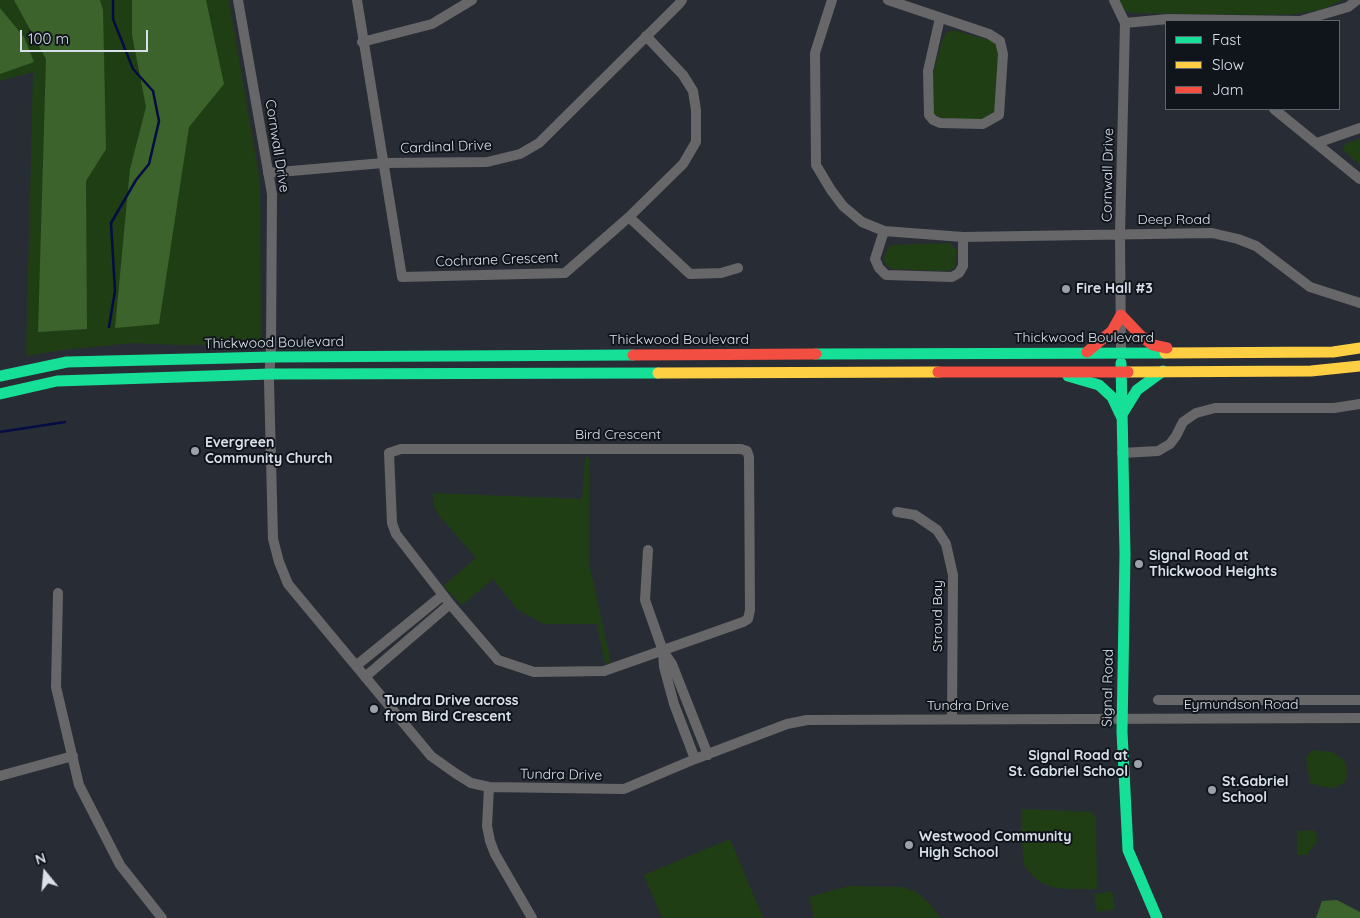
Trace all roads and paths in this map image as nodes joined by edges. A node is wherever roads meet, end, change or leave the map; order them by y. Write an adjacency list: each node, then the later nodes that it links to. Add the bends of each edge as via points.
1 (238, 0): 19 (street, Cornwall Drive)
2 (356, 0): 14 (street, Cochrane Crescent)
3 (472, 0): 14 (street, via 432,24)
4 (682, 0): 13 (street, Cardinal Drive)
5 (832, 0): 22 (street, Deep Road, via 815,53 816,165 843,206 862,222)
6 (888, 0): 9 (street)
7 (1114, 0): 12 (street, Cornwall Drive)
8 (1357, 0): 11 (street, via 1348,7)
9 (940, 18): 9 (street, via 928,71 929,115 940,124 984,124 999,116 1003,54 1000,41 989,34)
10 (1244, 20): 12 (street, via 1168,19)
11 (1303, 20)
12 (1125, 23): 23 (street, Cornwall Drive)
13 (646, 36): 18 (street, Cardinal Drive, via 540,143 520,154 487,162); 21 (street, Cochrane Crescent, via 693,91 696,142 683,164)
14 (362, 42): 18 (street, Cochrane Crescent)
15 (1275, 110): 17 (street)
16 (1360, 128): 17 (street)
17 (1317, 143): 20 (street)
18 (383, 163): 19 (street, Cardinal Drive); 21 (street, Cochrane Crescent, via 402,277 565,273)
19 (268, 173): 32 (street, Cornwall Drive, via 272,194)
20 (1360, 179)
21 (629, 216): 25 (street, via 690,274 721,273)
22 (884, 230): 24 (street, Deep Road); 24 (street, via 875,259 886,275 952,277 963,266)
23 (1120, 234): 24 (street, Deep Road); 26 (street, Deep Road, via 1212,233 1238,239 1256,246 1310,287); 27 (street, Cornwall Drive)
24 (963, 237)
25 (738, 268)
26 (1360, 303)
27 (1121, 315): 29 (main road, via 1112,332); 30 (main road, via 1153,345); 31 (street, Cornwall Drive)
28 (1360, 348): 30 (main road, Thickwood Boulevard, via 1333,352)
29 (1087, 352): 31 (main road, Thickwood Boulevard); 32 (main road, Thickwood Boulevard)
30 (1182, 352): 31 (main road, Thickwood Boulevard)
31 (1121, 353): 34 (main road, Signal Road)
32 (271, 357): 37 (street, Cornwall Drive); 38 (main road, Thickwood Boulevard, via 67,362)
33 (1360, 366): 36 (main road, via 1311,371)
34 (1121, 371): 35 (main road); 36 (main road); 41 (main road, Signal Road)
35 (1051, 372): 37 (main road); 41 (main road, via 1099,385 1112,397)
36 (1163, 372): 41 (main road, via 1137,390)
37 (270, 374): 39 (main road, via 57,381); 51 (street, Tundra Drive, via 273,539 279,562 288,584)
38 (0, 376)
39 (0, 394)
40 (1360, 404): 42 (street, via 1334,408 1215,408 1196,413 1183,422 1170,444 1158,451)
41 (1121, 417): 42 (main road, Signal Road)
42 (1122, 453): 61 (main road, Signal Road, via 1125,554)
43 (897, 512): 60 (street, Stroud Bay, via 915,514 937,530 946,544 953,575)
44 (648, 550): 50 (street, via 645,600)
45 (58, 592): 63 (street, via 56,687)
46 (443, 595): 47 (street, Bird Crescent); 48 (street); 50 (street, Bird Crescent, via 396,534 392,522 389,453 401,448 740,448 747,451 749,457 748,619)
47 (450, 604): 49 (street); 50 (street, Bird Crescent, via 498,660 534,672 604,671)
48 (400, 629): 49 (street); 51 (street)
49 (409, 640): 52 (street)
50 (663, 651): 53 (street, via 672,664); 57 (street)
51 (356, 665): 52 (street, Tundra Drive)
52 (366, 677): 66 (street, Tundra Drive, via 431,756 454,774 471,783)
53 (685, 699): 57 (street); 62 (street)
54 (1158, 700): 55 (street)
55 (1216, 700): 56 (street); 58 (street)
56 (1360, 700)
57 (674, 704): 64 (street)
58 (1216, 718): 59 (street, Eymundson Road); 61 (street, Eymundson Road)
59 (1360, 718)
60 (952, 719): 61 (street, Tundra Drive); 62 (street, Tundra Drive, via 807,720 787,724)
61 (1123, 719): 69 (main road, Signal Road, via 1128,850)
62 (708, 755): 64 (street, Tundra Drive)
63 (72, 756): 65 (street); 67 (street, via 79,786 120,865)
64 (696, 759): 66 (street, Tundra Drive, via 624,789)
65 (0, 776)
66 (489, 787): 68 (street, via 487,826 490,842)
67 (162, 918)
68 (532, 918)
69 (1156, 918)

